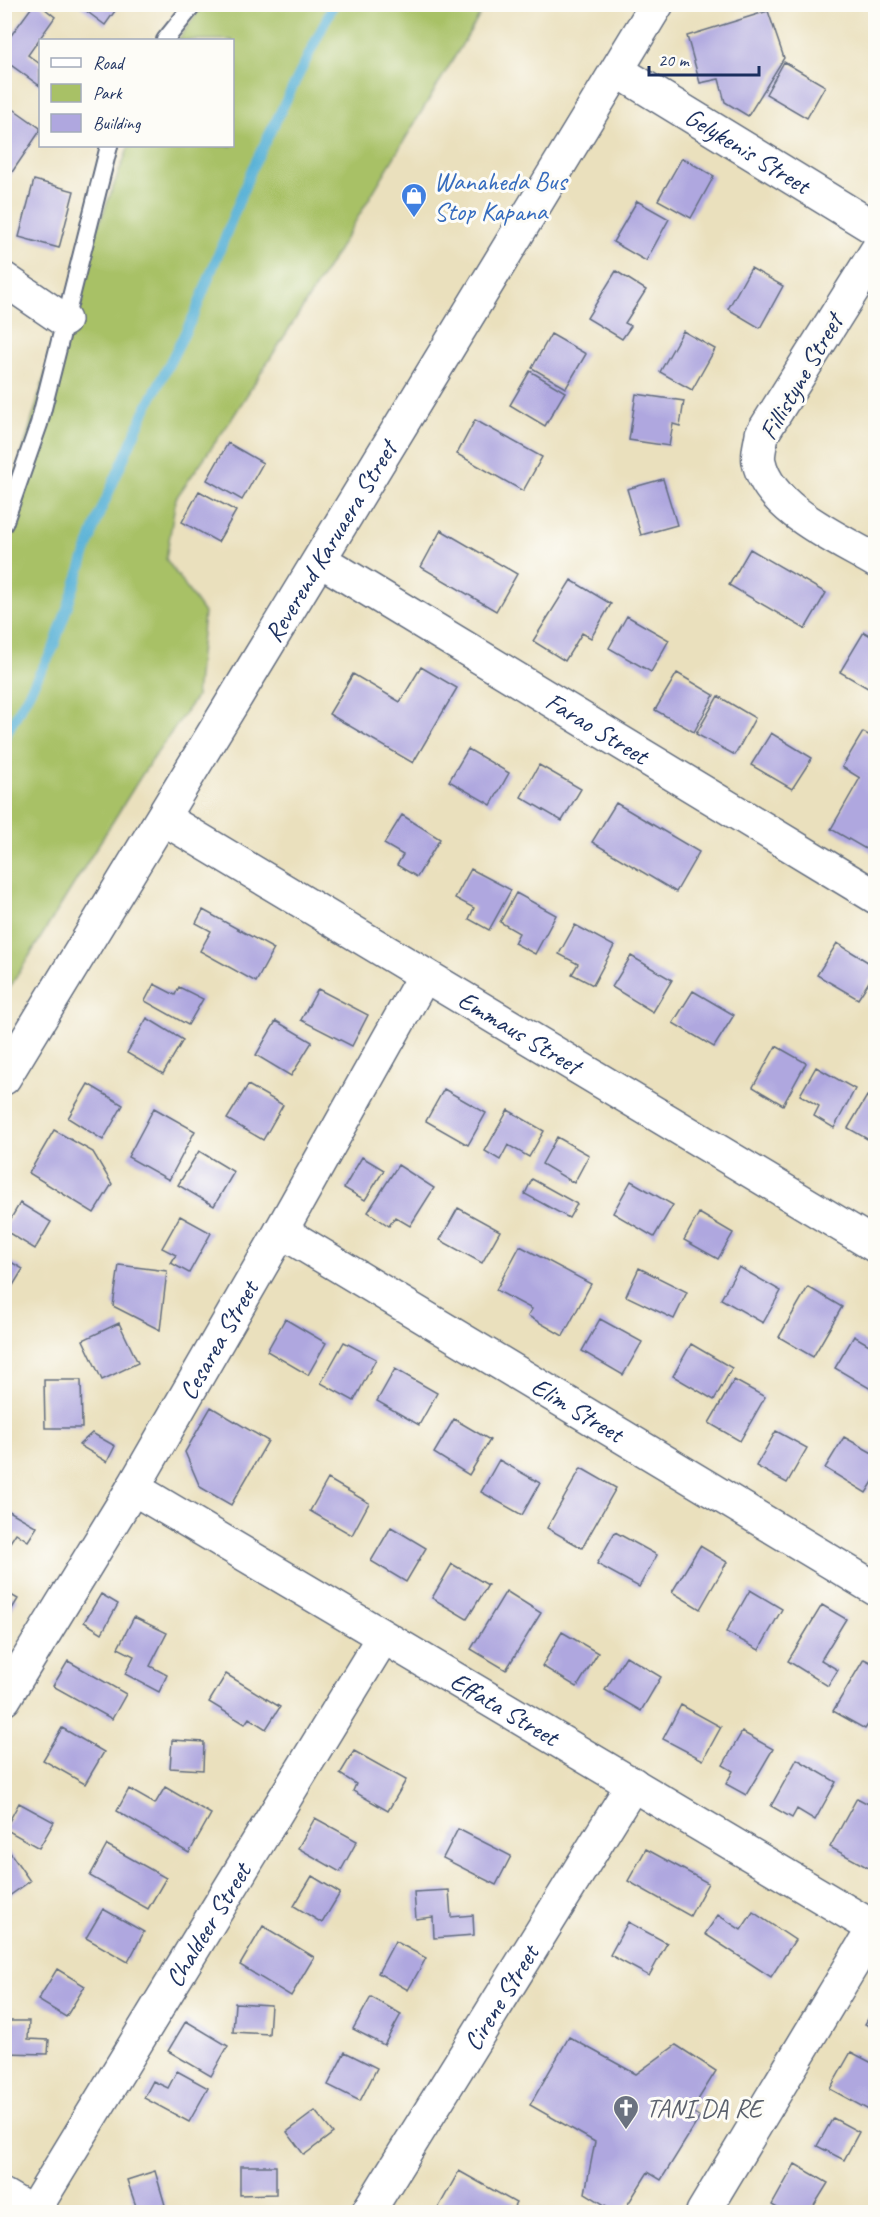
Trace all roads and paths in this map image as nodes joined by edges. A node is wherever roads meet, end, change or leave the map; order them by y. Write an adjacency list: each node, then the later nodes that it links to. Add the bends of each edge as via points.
1 (194, 4): 3 (lane)
2 (657, 4): 4 (street, Reverend Karuaera Street)
3 (166, 39)
4 (618, 71): 6 (street, Gelykenis Street); 11 (street, Reverend Karuaera Street)
5 (109, 147): 9 (lane)
6 (876, 229)
7 (876, 252): 12 (street, Fillistyne Street, via 762,434 758,459 764,479 793,512)
8 (4, 279): 9 (street)
9 (64, 320): 10 (lane, via 39,424)
10 (4, 524)
11 (320, 560): 13 (street, Reverend Karuaera Street); 14 (street, Farao Street)
12 (876, 561)
13 (163, 818): 15 (street, Emmaus Street); 16 (street, Reverend Karuaera Street)
14 (876, 897)
15 (424, 976): 17 (street, Cesarea Street); 18 (street, Emmaus Street)
16 (4, 1078)
17 (281, 1231): 19 (street, Cesarea Street); 20 (street, Elim Street)
18 (876, 1246)
19 (133, 1488): 21 (street, Effata Street); 22 (street, Cesarea Street)
20 (876, 1589)
21 (383, 1637): 23 (street, Effata Street); 26 (street, Chaldeer Street)
22 (4, 1699)
23 (633, 1784): 24 (street, Effata Street); 27 (street, Cirene Street)
24 (875, 1929): 28 (street)
25 (4, 2196): 26 (street)
26 (32, 2212)
27 (368, 2212)
28 (703, 2212)

